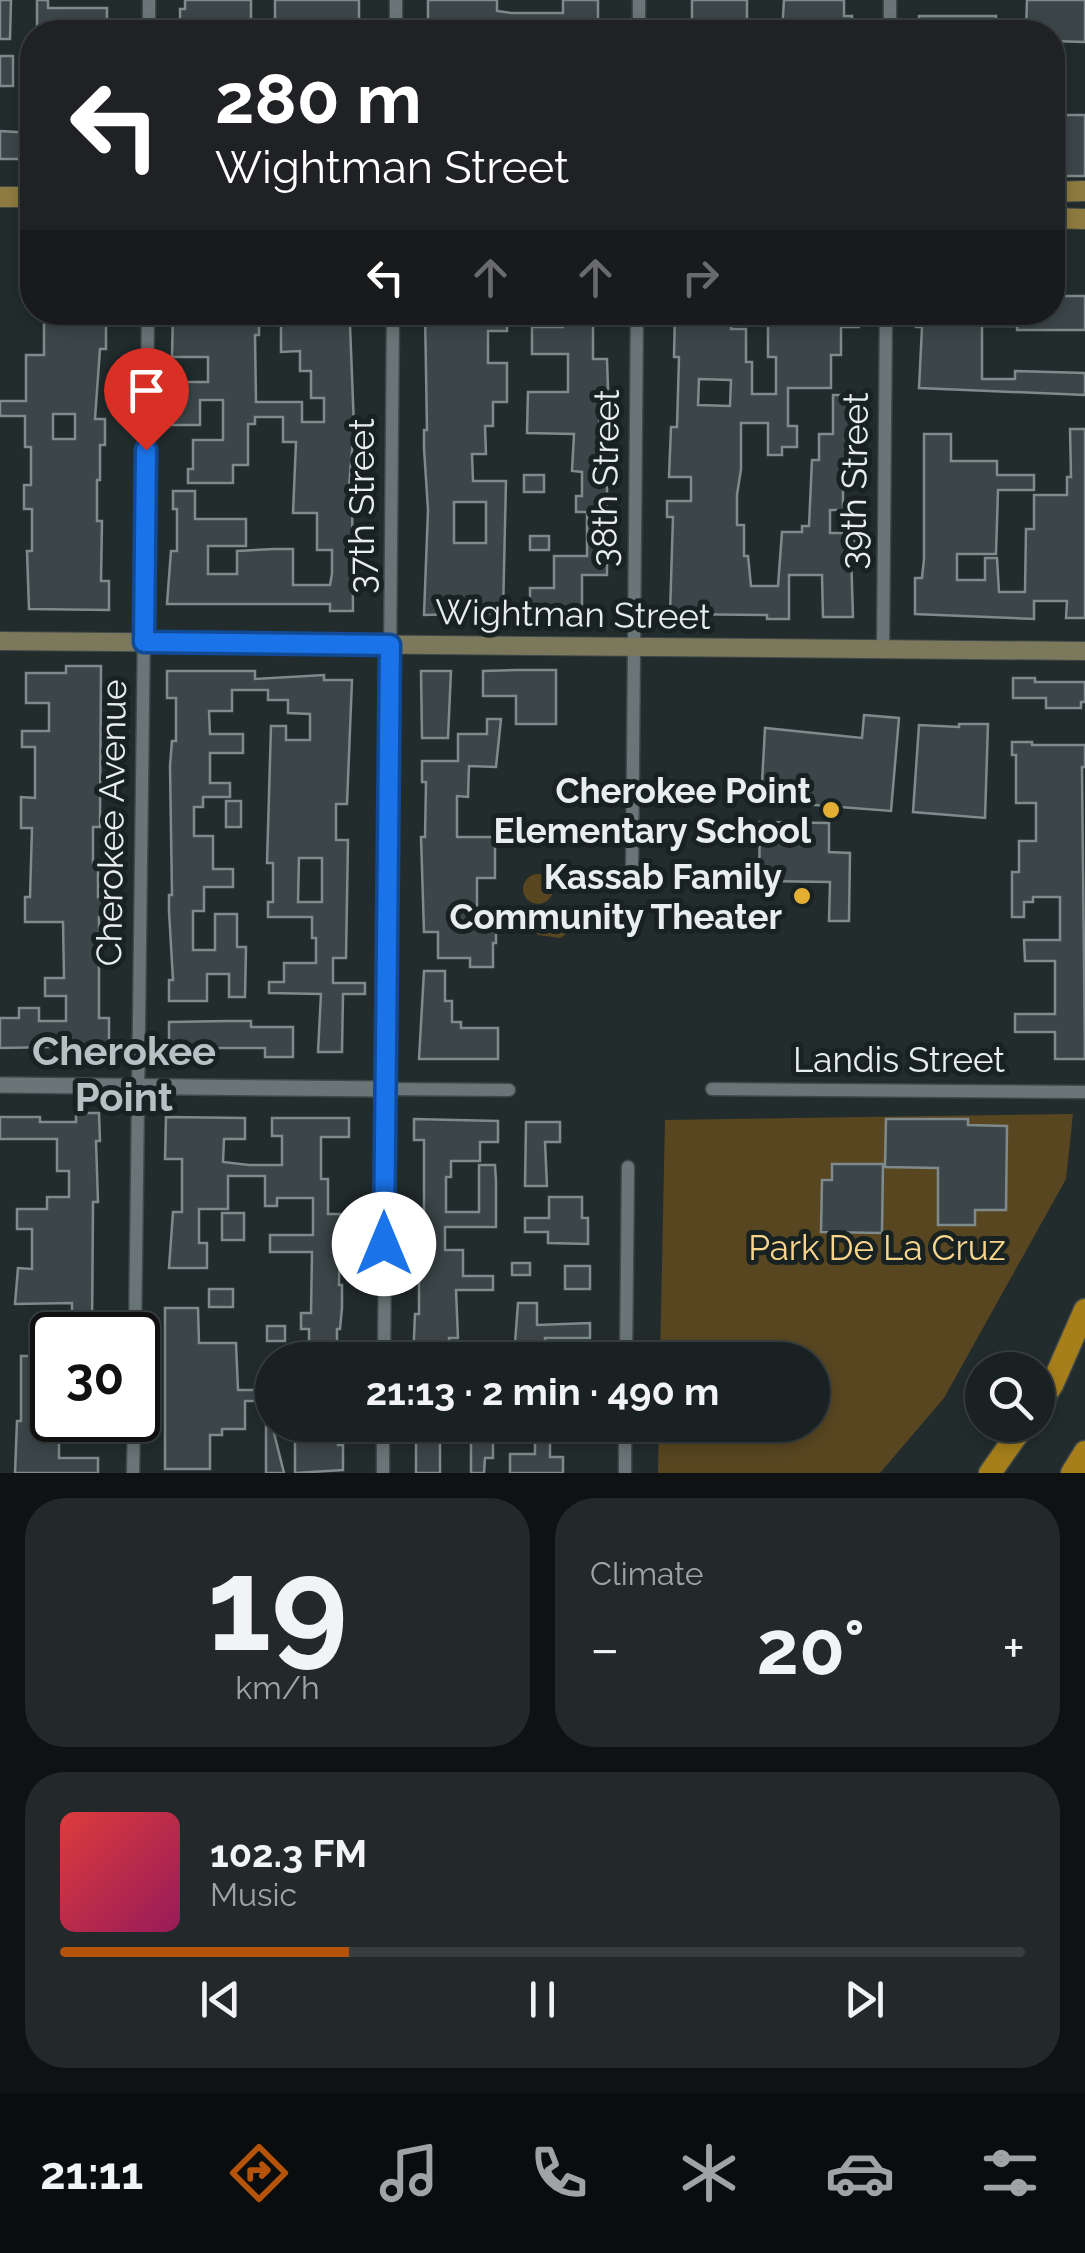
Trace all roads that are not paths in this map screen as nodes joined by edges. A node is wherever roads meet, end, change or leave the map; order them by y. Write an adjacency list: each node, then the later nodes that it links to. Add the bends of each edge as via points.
1 (148, 325): 6 (street, Cherokee Avenue)
2 (392, 325): 7 (street, 37th Street)
3 (637, 325): 8 (street, 38th Street)
4 (886, 325): 9 (street, 39th Street)
5 (0, 641): 6 (main road, Wightman Street)
6 (144, 642): 7 (main road, Wightman Street); 13 (street, Cherokee Avenue)
7 (390, 645): 8 (main road, Wightman Street); 14 (street, 37th Street)
8 (632, 647): 9 (main road, Wightman Street); 11 (street, 38th Street)
9 (882, 650): 10 (main road, Wightman Street)
10 (1085, 652)
11 (628, 883)
12 (0, 1085): 13 (street)
13 (137, 1086): 14 (street); 20 (street, Cherokee Avenue)
14 (386, 1088): 16 (street); 21 (street, 37th Street)
15 (712, 1089): 17 (street, Landis Street)
16 (509, 1090)
17 (1085, 1092)
18 (628, 1167): 22 (street)
19 (1085, 1310): 23 (highway)
20 (135, 1312)
21 (384, 1342)
22 (626, 1342)
23 (1055, 1377)
24 (134, 1442): 29 (street)
25 (383, 1442): 30 (street)
26 (625, 1442): 31 (street)
27 (1012, 1442): 32 (highway)
28 (1085, 1452): 33 (highway)
29 (134, 1473)
30 (383, 1473)
31 (625, 1473)
32 (990, 1473)
33 (1072, 1473)

